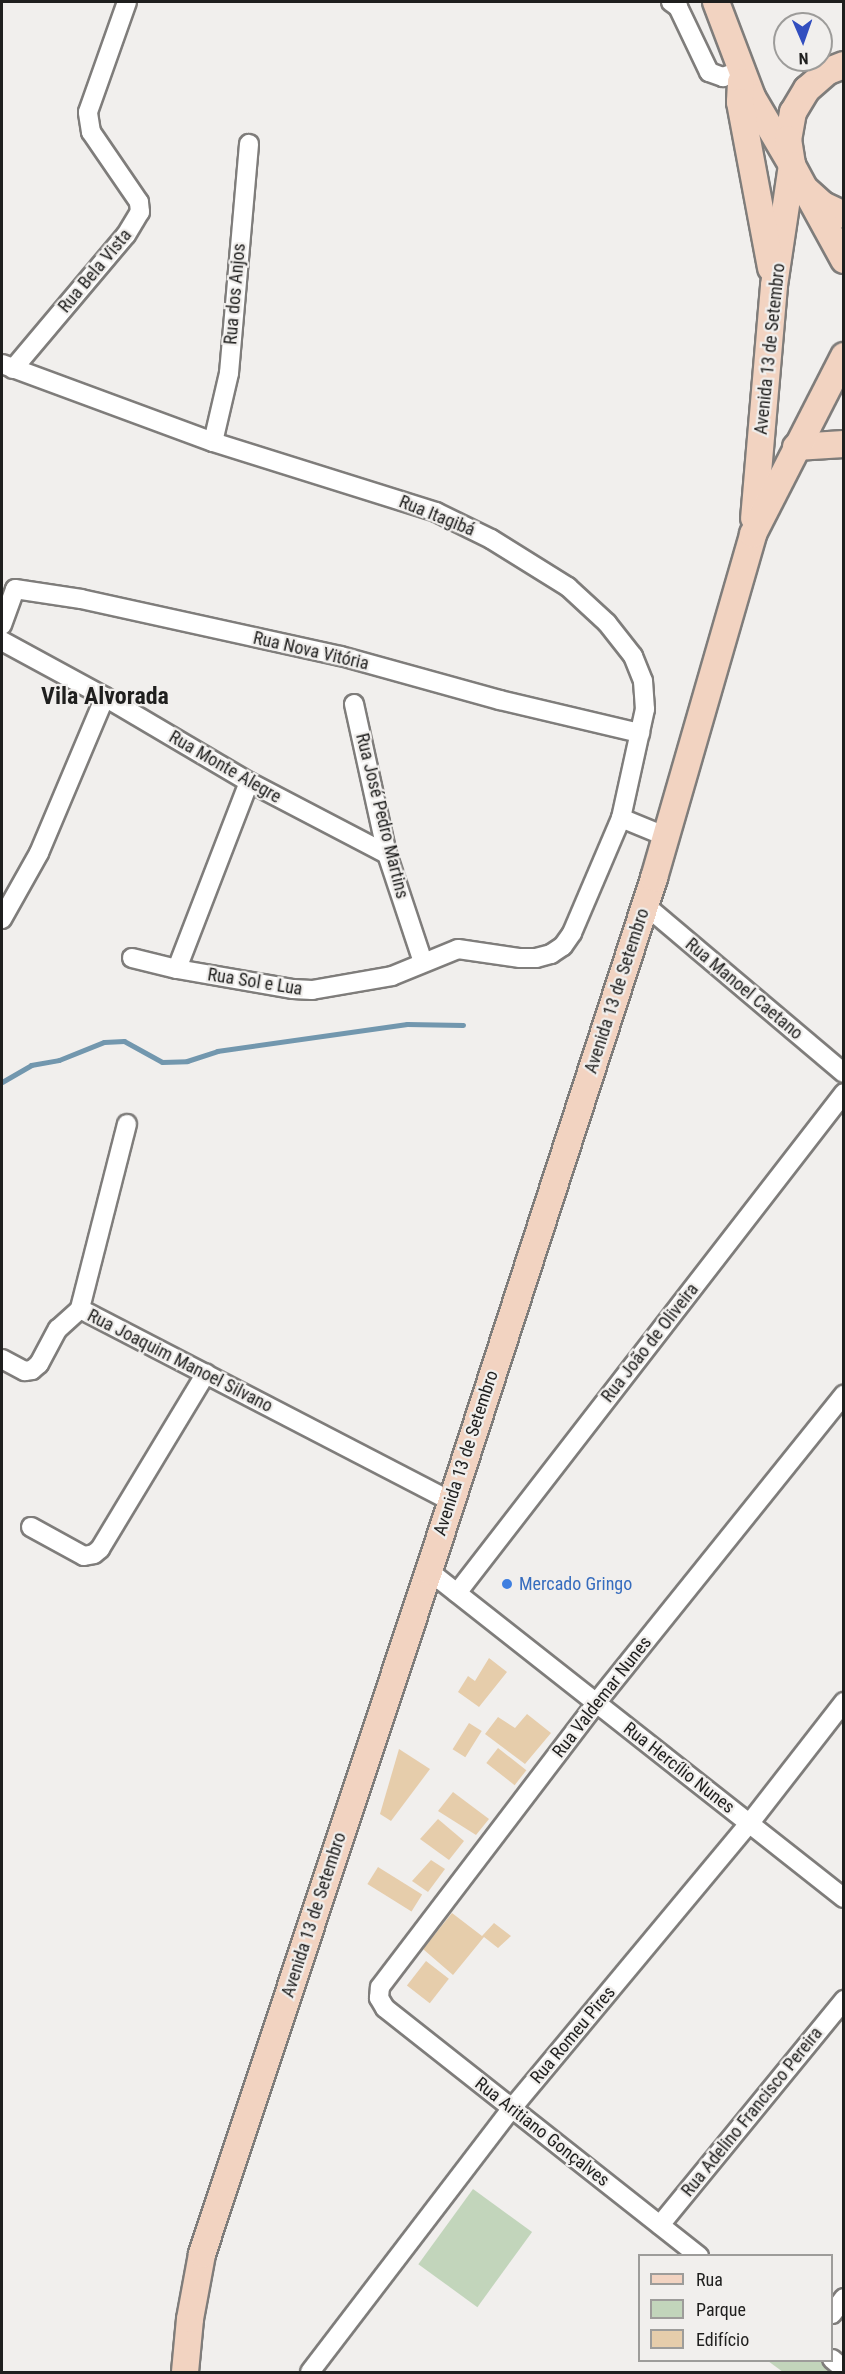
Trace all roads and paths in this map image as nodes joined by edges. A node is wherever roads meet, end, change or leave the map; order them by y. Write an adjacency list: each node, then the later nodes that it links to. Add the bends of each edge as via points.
1 (128, 2): 13 (street, Rua Bela Vista, via 88,112 91,132 139,202 140,212 126,235)
2 (671, 2): 5 (street, via 678,8 709,72 723,77)
3 (716, 2): 5 (main road)
4 (838, 63): 7 (main road, via 807,89 793,112 788,139)
5 (742, 70): 7 (main road, via 752,97); 11 (main road, via 740,102)
6 (249, 144): 14 (street, Rua dos Anjos, via 229,373)
7 (792, 165): 8 (main road); 11 (main road, Avenida 13 de Setembro)
8 (804, 188): 9 (main road, via 823,205); 10 (main road)
9 (843, 215)
10 (843, 260)
11 (774, 286): 17 (main road, Avenida 13 de Setembro)
12 (843, 356): 16 (main road, Avenida 13 de Setembro)
13 (7, 366): 14 (street, Rua Itagibá)
14 (213, 442): 22 (street, Rua Itagibá, via 436,512 491,539 568,587 633,656 643,681 645,709)
15 (843, 444): 16 (main road)
16 (796, 447): 17 (main road, Avenida 13 de Setembro)
17 (753, 534): 25 (main road, Avenida 13 de Setembro)
18 (2, 625): 22 (street, Rua Nova Vitória, via 15,589 81,599 341,656)
19 (2, 641): 20 (street, Rua Monte Alegre)
20 (105, 698): 23 (street, Rua Monte Alegre); 28 (street, via 39,853)
21 (354, 704): 26 (street, Rua José Pedro Martins)
22 (640, 733): 24 (street, Rua Itagibá)
23 (249, 782): 26 (street, Rua Monte Alegre); 31 (street)
24 (621, 818): 25 (street); 30 (street, Rua Sol e Lua, via 581,915 563,946 536,958 458,949)
25 (667, 837): 27 (main road, Avenida 13 de Setembro)
26 (387, 854): 30 (street, Rua José Pedro Martins)
27 (645, 905): 32 (street, Rua Manoel Caetano); 39 (main road, Avenida 13 de Setembro)
28 (2, 919)
29 (132, 958): 31 (street, Rua Sol e Lua)
30 (423, 962): 31 (street, Rua Sol e Lua, via 392,976 312,990)
31 (177, 969)
32 (843, 1073)
33 (843, 1093): 42 (street, Rua João de Oliveira)
34 (127, 1124): 35 (street, Rua Joaquim Manoel Silvano)
35 (80, 1309): 36 (street, via 58,1329 39,1365 32,1370 25,1371); 37 (street, Rua Joaquim Manoel Silvano)
36 (2, 1359)
37 (206, 1373): 39 (street, Rua Joaquim Manoel Silvano); 40 (street, via 100,1549 84,1556)
38 (843, 1394): 44 (street, Rua Valdemar Nunes)
39 (450, 1502): 41 (main road, Avenida 13 de Setembro)
40 (31, 1527)
41 (429, 1571): 42 (street, Rua Hercílio Nunes); 54 (main road, Avenida 13 de Setembro, via 202,2254)
42 (457, 1593): 44 (street, Rua Hercílio Nunes)
43 (843, 1702): 45 (street, Rua Romeu Pires)
44 (596, 1703): 45 (street, Rua Hercílio Nunes); 48 (street, Rua Valdemar Nunes, via 380,1987 379,1998)
45 (749, 1824): 46 (street, Rua Hercílio Nunes); 49 (street, Rua Romeu Pires)
46 (843, 1898)
47 (843, 2000): 50 (street, Rua Adelino Francisco Pereira)
48 (385, 2008): 49 (street, Rua Aritiano Gonçalves)
49 (512, 2108): 50 (street, Rua Aritiano Gonçalves); 55 (street, Rua Romeu Pires)
50 (660, 2225): 51 (street, Rua Aritiano Gonçalves)
51 (696, 2254)
52 (843, 2298): 53 (street)
53 (833, 2311)
54 (185, 2373)
55 (310, 2373)

